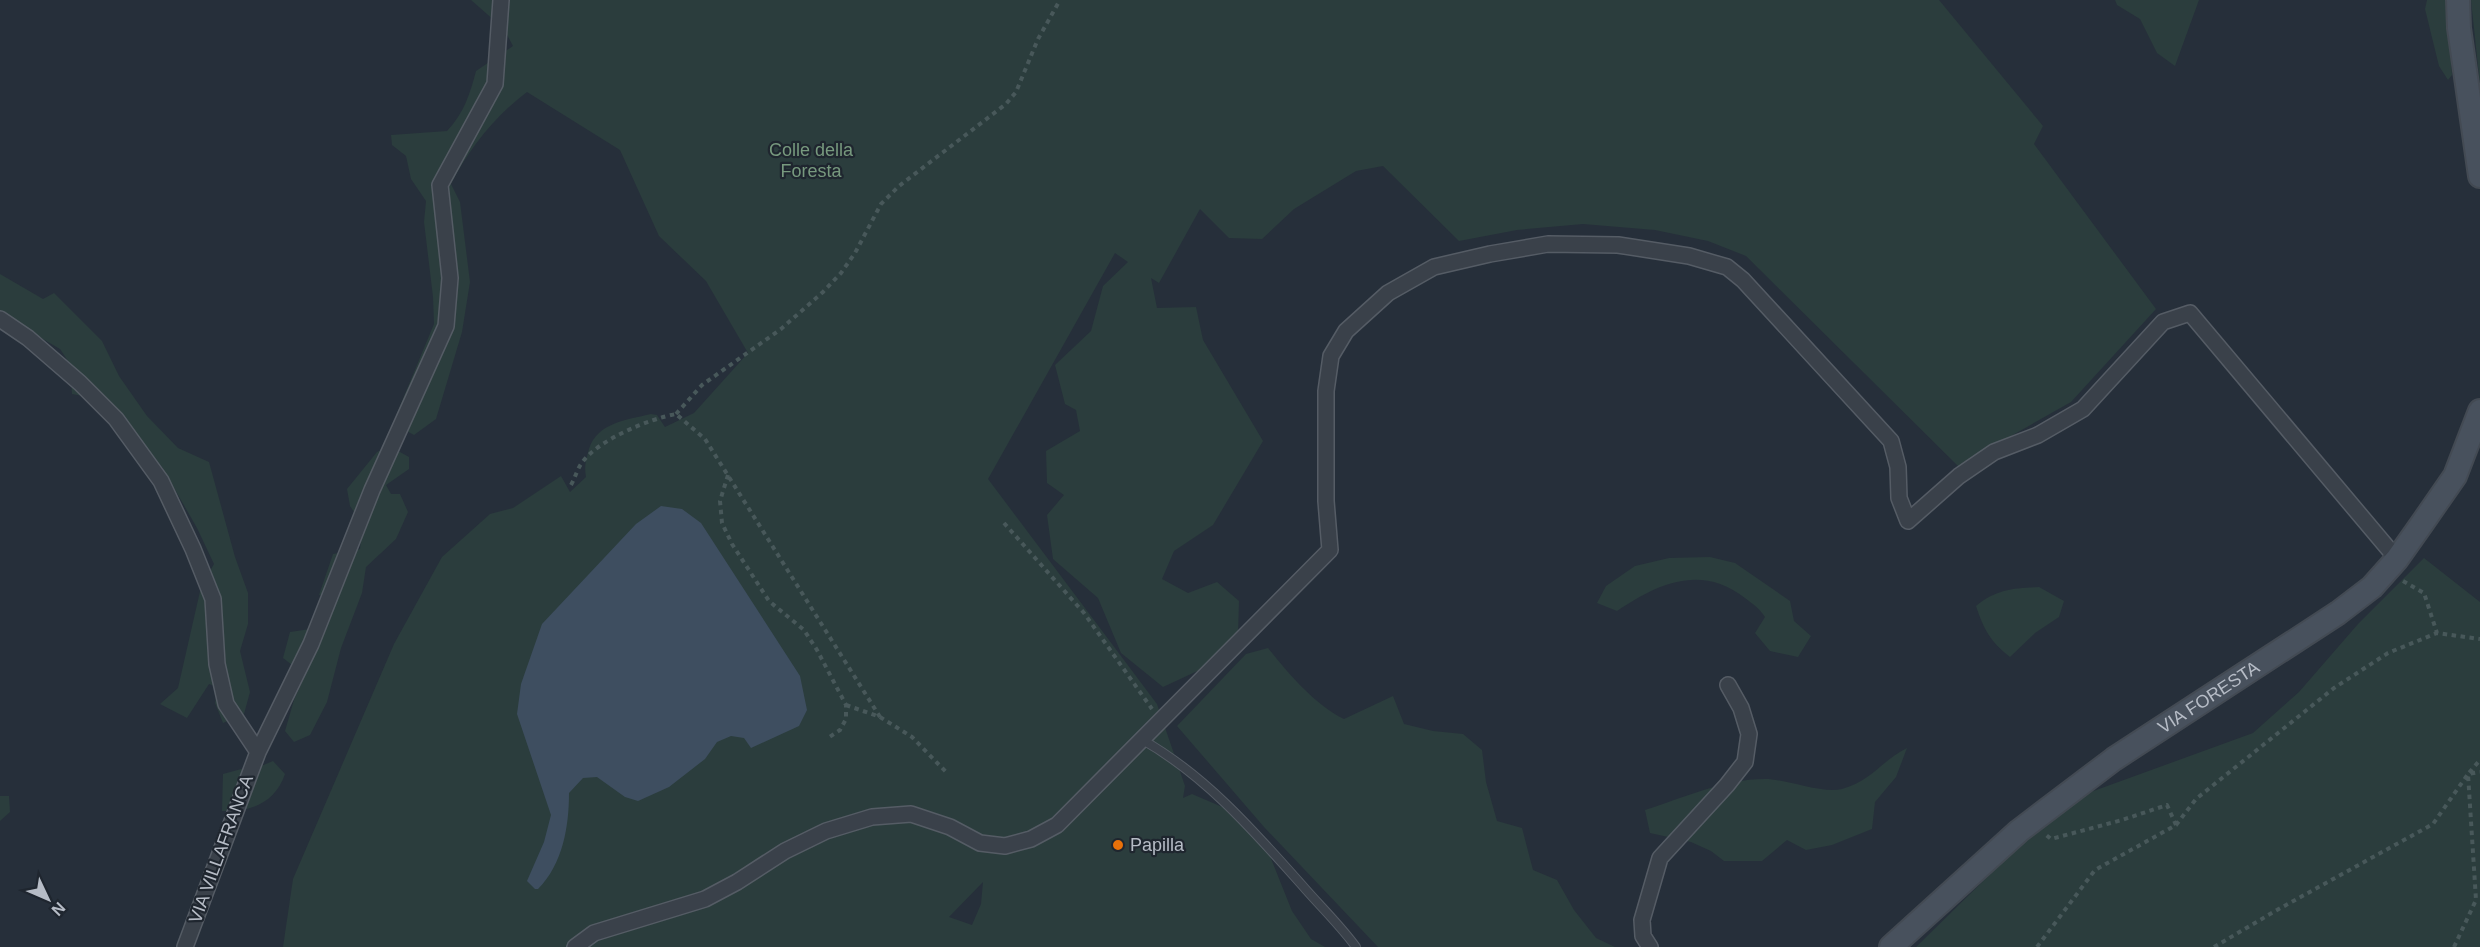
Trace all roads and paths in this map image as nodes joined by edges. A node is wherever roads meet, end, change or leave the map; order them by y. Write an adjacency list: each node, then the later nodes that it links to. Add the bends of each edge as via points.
1 (501, 0): 20 (street, VIA VILLAFRANCA, via 495,84 440,185 450,278 446,326 372,490 311,644)
2 (1060, 0): 7 (path, via 1038,39 1016,92 1006,104 899,186 881,204 855,253 823,292 781,329 702,385)
3 (2458, 0): 4 (main road, via 2458,28)
4 (2480, 176)
5 (0, 320): 20 (street, via 28,338 116,419 160,481 213,599 217,664 226,704)
6 (2480, 411): 11 (main road, VIA FORESTA, via 2455,476)
7 (676, 414): 8 (path, via 705,440); 9 (path, via 656,418 609,439 582,463)
8 (728, 475): 15 (path, via 720,501 722,523 732,544 769,601 804,630); 16 (path)
9 (571, 485)
10 (1004, 523): 17 (path, via 1084,614 1151,708)
11 (2391, 565): 12 (path, via 2424,593); 17 (street, via 2190,313 2163,322 2083,409 2038,435 1994,452 1959,476 1908,521 1899,498 1898,467 1890,441 1727,267 1618,244 1548,244 1434,267 1388,293 1346,331 1331,356 1326,391 1330,550); 25 (main road, VIA FORESTA, via 2372,587 2338,613 2114,759)
12 (2437, 633): 13 (path); 26 (path, via 2388,653 2334,688 2196,799)
13 (2480, 639)
14 (1728, 685): 30 (street, via 1749,734 1745,762 1660,858 1642,920 1642,936)
15 (846, 705): 16 (path); 18 (path, via 846,719 840,730)
16 (880, 717): 23 (path, via 912,737)
17 (1155, 725): 19 (street)
18 (828, 738)
19 (1141, 739): 28 (street, via 1056,825 1031,839 1005,846 980,843 950,827 911,814 872,818 826,831 785,850 705,899 594,933); 29 (lane, via 1192,772 1255,832)
20 (258, 752): 27 (street, VIA VILLAFRANCA)
21 (2480, 760): 24 (path)
22 (2480, 772): 24 (path)
23 (947, 773)
24 (2468, 774): 33 (path, via 2433,824); 34 (path, via 2476,900)
25 (2030, 822): 26 (path, via 2051,839 2167,804); 31 (main road, VIA FORESTA)
26 (2176, 825): 32 (path, via 2095,870)
27 (185, 947)
28 (575, 947)
29 (1356, 947)
30 (1650, 947)
31 (1891, 947)
32 (2037, 947)
33 (2214, 947)
34 (2454, 947)

